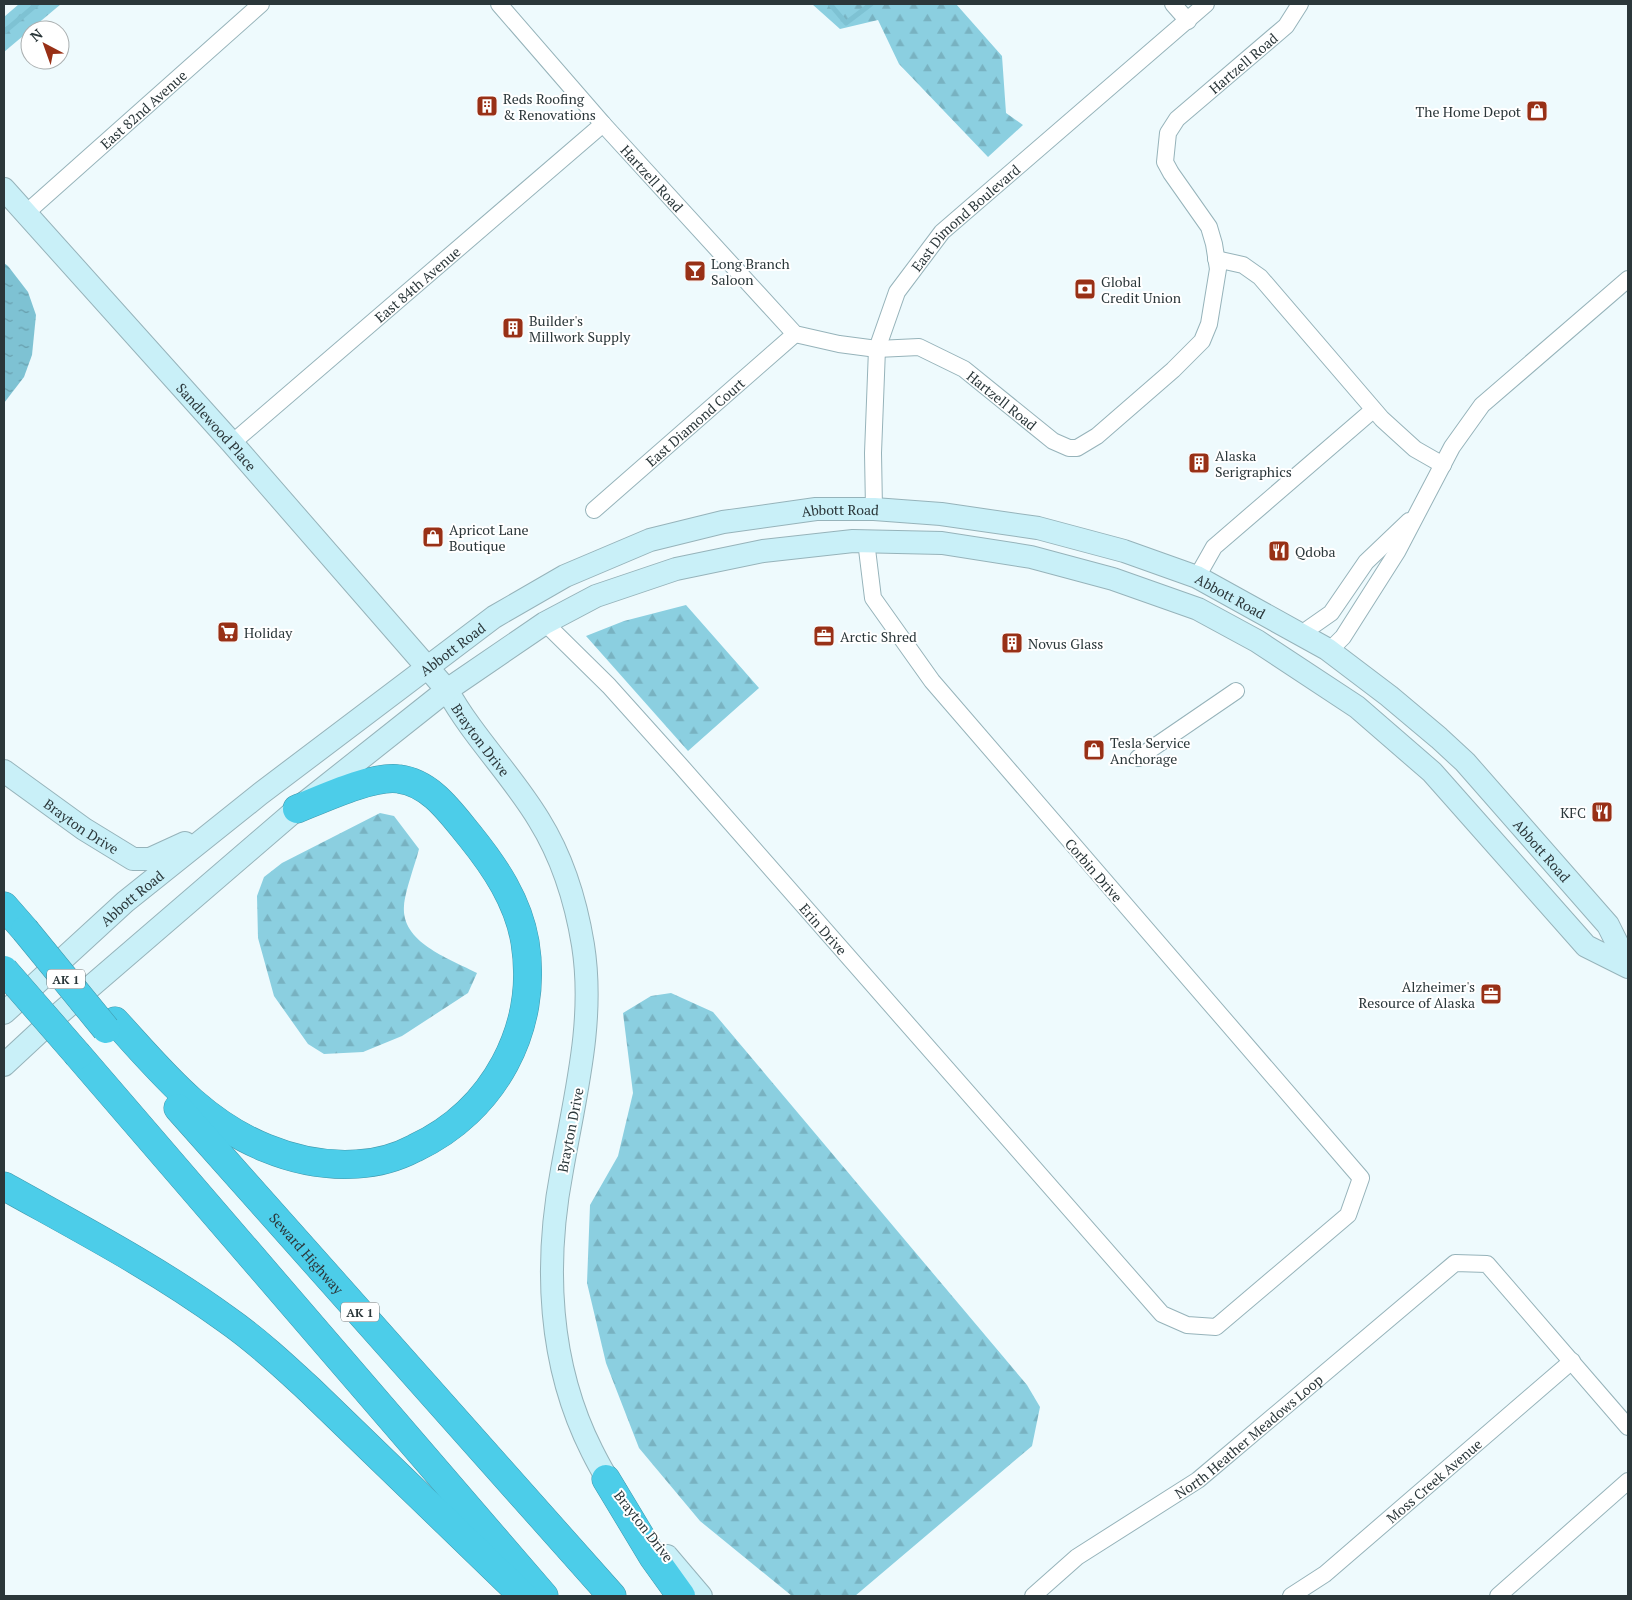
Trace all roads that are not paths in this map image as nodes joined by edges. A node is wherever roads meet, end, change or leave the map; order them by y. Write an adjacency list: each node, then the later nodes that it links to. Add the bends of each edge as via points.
1 (261, 4): 9 (street, East 82nd Avenue)
2 (499, 4): 7 (street, Hartzell Road)
3 (1173, 4): 6 (street)
4 (1206, 4): 6 (street, East Dimond Boulevard)
5 (1300, 4): 10 (street, Hartzell Road, via 1286,26 1177,119 1168,133 1165,162 1208,227)
6 (1188, 20): 13 (street, East Dimond Boulevard, via 942,232 897,292)
7 (603, 124): 12 (street, Hartzell Road); 15 (street, East 84th Avenue)
8 (4, 189): 9 (main road, Sandlewood Place)
9 (25, 214): 15 (main road, Sandlewood Place)
10 (1216, 259): 13 (street, Hartzell Road, via 1218,269 1210,324 1202,341 1097,436 1077,448 1053,441 964,369 919,347); 14 (street, via 1243,265 1260,277)
11 (1628, 279): 16 (street, via 1482,406)
12 (795, 334): 13 (street, Hartzell Road); 18 (street, East Diamond Court)
13 (876, 349): 17 (street, East Dimond Boulevard)
14 (1373, 410): 16 (street, via 1415,449); 21 (street, via 1214,546)
15 (232, 443): 26 (main road, Sandlewood Place)
16 (1443, 465): 19 (street)
17 (874, 509): 20 (main road); 21 (main road, Abbott Road, via 941,514 1038,528 1124,551); 26 (main road, Abbott Road, via 816,509 723,522 650,540 565,576 494,617)
18 (594, 510)
19 (1418, 513): 24 (street, via 1366,562 1331,613); 25 (street, via 1346,633)
20 (866, 541): 22 (main road, Abbott Road, via 942,543 1032,556 1113,579); 23 (main road, Abbott Road, via 763,551 676,569 596,596); 39 (street, Corbin Drive, via 873,598 932,681)
21 (1197, 577): 24 (main road, Abbott Road)
22 (1198, 609): 25 (main road, via 1223,610 1291,646); 34 (main road, Abbott Road, via 1260,643 1357,707 1432,772 1586,946)
23 (546, 623): 27 (main road, Abbott Road); 39 (street, Erin Drive, via 680,765 1162,1314 1187,1325 1216,1327 1348,1215)
24 (1300, 634): 25 (main road, Abbott Road)
25 (1328, 650): 34 (main road, Abbott Road, via 1389,696 1465,762 1608,925)
26 (427, 668): 27 (main road, Brayton Drive); 32 (main road, Abbott Road)
27 (447, 690): 31 (main road, Abbott Road); 43 (main road, Brayton Drive, via 459,712 542,824 561,864 579,922 586,964 586,1024 579,1084 557,1200 552,1290 558,1350 565,1379 584,1435)
28 (1236, 691): 29 (street)
29 (1138, 758)
30 (4, 771): 32 (main road, Brayton Drive, via 133,859 150,859)
31 (297, 809): 37 (highway, via 378,780 405,780 422,787 440,801 498,873 520,921 527,960 527,988 523,1013 503,1069 478,1104 430,1142 407,1152 358,1164 314,1163 266,1148 208,1116); 38 (main road, Abbott Road)
32 (220, 827): 36 (main road, Abbott Road, via 125,902)
33 (4, 906): 37 (highway, Seward Highway / AK 1, bridge)
34 (1628, 966)
35 (4, 970): 46 (highway, AK 1, bridge)
36 (4, 1013)
37 (111, 1025): 47 (highway, Seward Highway / AK 1)
38 (4, 1065)
39 (1361, 1178)
40 (4, 1186): 45 (highway, via 111,1246 227,1319 310,1390)
41 (1572, 1361): 42 (street); 50 (street, North Heather Meadows Loop, via 1487,1264 1455,1263 1198,1480 1077,1557); 51 (street, Moss Creek Avenue, via 1325,1574)
42 (1628, 1427)
43 (606, 1479): 48 (highway, via 653,1558); 49 (main road, Brayton Drive)
44 (1628, 1481): 52 (street)
45 (523, 1596)
46 (544, 1596)
47 (612, 1596)
48 (681, 1596)
49 (701, 1596)
50 (1034, 1596)
51 (1291, 1596)
52 (1498, 1596)

